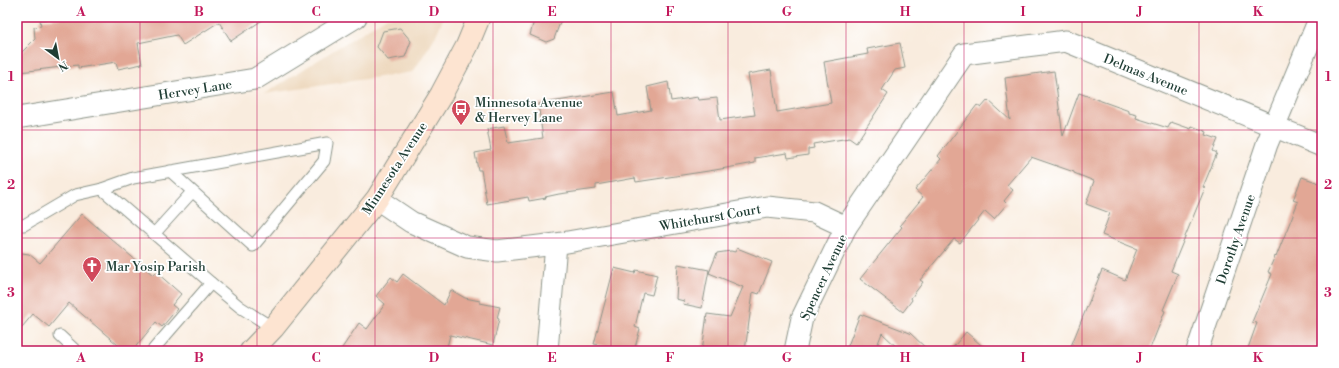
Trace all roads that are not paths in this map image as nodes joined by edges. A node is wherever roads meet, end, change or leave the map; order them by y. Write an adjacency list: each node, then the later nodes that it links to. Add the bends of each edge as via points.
1 (356, 17): 4 (street, Hervey Lane, via 255,79)
2 (479, 17): 10 (main road, Minnesota Avenue, via 441,95)
3 (1320, 17): 5 (street, Dorothy Avenue)
4 (17, 118)
5 (1274, 126): 6 (street, Delmas Avenue); 12 (street, Delmas Avenue, via 1066,41 964,54); 23 (street, Dorothy Avenue)
6 (1322, 146)
7 (170, 172): 8 (lane, via 133,178); 9 (lane); 9 (lane, via 327,143 324,161 253,246)
8 (102, 189): 11 (lane, via 75,195); 13 (lane)
9 (192, 192): 13 (lane)
10 (377, 199): 14 (street, Whitehurst Court, via 411,222 467,248 497,251); 16 (main road, Minnesota Avenue)
11 (17, 226)
12 (846, 227): 14 (street, Whitehurst Court, via 814,212 767,207); 22 (street, Spencer Avenue, via 802,318)
13 (154, 234): 15 (lane)
14 (556, 244): 21 (street)
15 (211, 283): 16 (lane, via 240,307); 19 (lane)
16 (273, 328): 20 (main road, Minnesota Avenue)
17 (60, 336): 18 (lane)
18 (76, 351)
19 (152, 351)
20 (252, 351)
21 (547, 351)
22 (795, 351)
23 (1197, 351)

